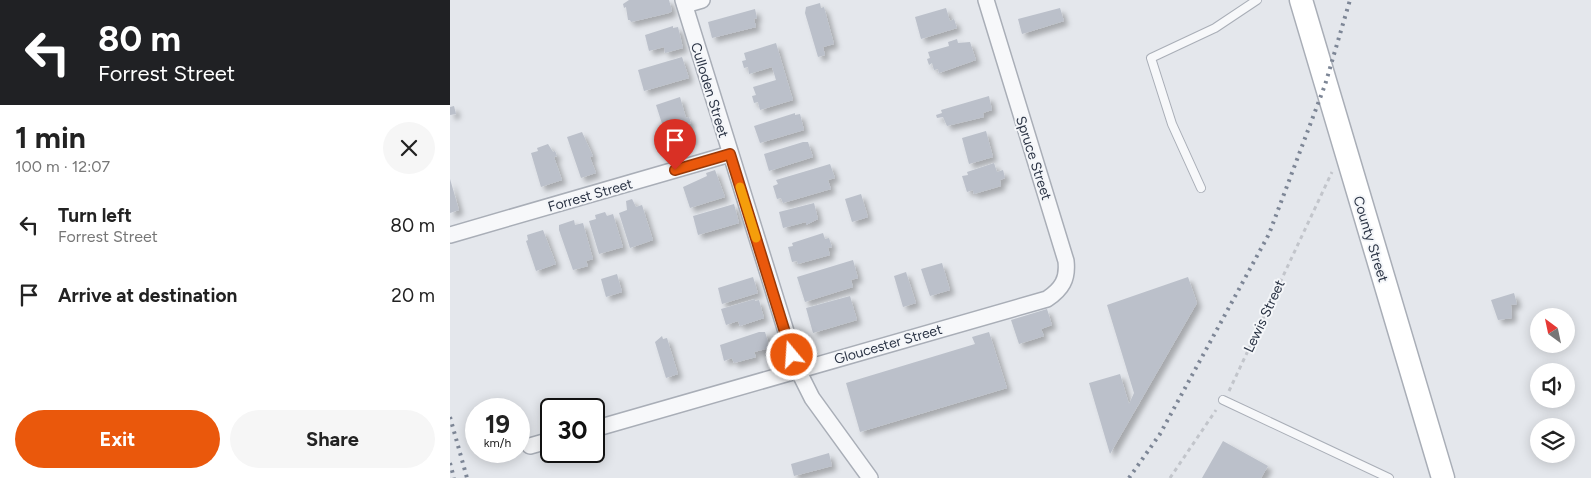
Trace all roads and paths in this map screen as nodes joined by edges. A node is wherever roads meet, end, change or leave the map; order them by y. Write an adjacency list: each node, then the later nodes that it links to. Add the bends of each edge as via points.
1 (702, 0): 5 (street)
2 (986, 0): 10 (street, Spruce Street, via 1066,261 1064,282 1057,292)
3 (1257, 0): 8 (lane, via 1215,28 1151,58 1172,124)
4 (1301, 0): 6 (street, County Street)
5 (684, 2): 7 (street, Culloden Street)
6 (1344, 147): 12 (path, Lewis Street); 19 (street, County Street)
7 (730, 154): 9 (street, Forrest Street); 11 (street, Culloden Street)
8 (1201, 188)
9 (450, 235)
10 (1037, 302): 11 (street, Gloucester Street)
11 (798, 370): 13 (street, Gloucester Street); 16 (street, Culloden Street, via 812,398)
12 (1223, 400): 17 (path, Lewis Street); 18 (lane)
13 (605, 426)
14 (540, 443): 15 (street)
15 (530, 446)
16 (870, 478)
17 (1170, 478)
18 (1388, 478)
19 (1443, 478)

